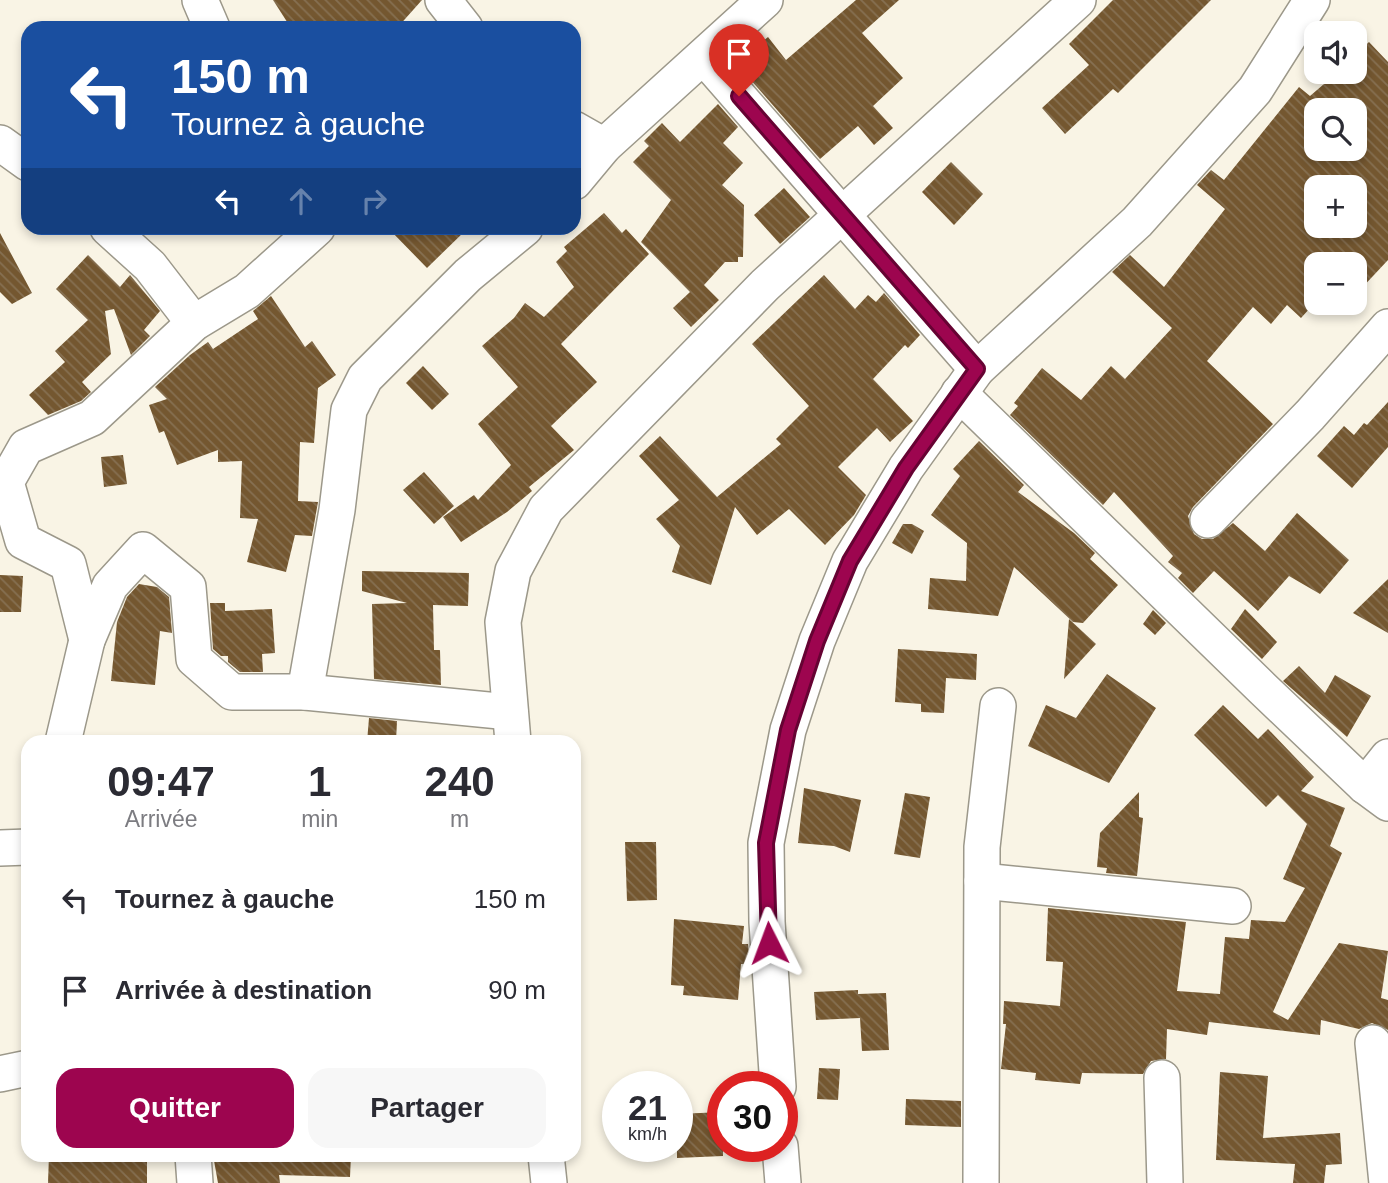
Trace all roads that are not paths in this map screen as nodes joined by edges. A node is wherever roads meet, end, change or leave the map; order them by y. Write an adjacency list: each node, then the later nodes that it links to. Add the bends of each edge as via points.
1 (200, 0): 6 (street)
2 (443, 0): 7 (street)
3 (765, 0): 8 (street)
4 (1078, 0): 14 (street)
5 (1312, 0): 20 (street, via 1255,90 1137,222)
6 (209, 21)
7 (460, 21)
8 (704, 57): 11 (street); 14 (street)
9 (581, 133): 11 (street)
10 (0, 143): 12 (street)
11 (604, 146): 13 (street)
12 (21, 158)
13 (581, 174)
14 (842, 211): 20 (street); 25 (street, via 702,346 546,509 513,571 503,622)
15 (116, 235): 18 (street, via 150,266)
16 (309, 235): 18 (street, via 247,291)
17 (517, 235): 23 (street, via 468,275 365,378 349,410 337,510)
18 (194, 323): 22 (street, via 92,418 26,447 6,482 23,541 68,564)
19 (1388, 327): 21 (street)
20 (968, 381): 28 (street, via 1089,523); 35 (street, via 906,468 850,561 788,730 766,843)
21 (1208, 520)
22 (87, 640): 23 (street, via 110,586 143,550 188,587 194,659 232,692); 26 (street)
23 (305, 692): 25 (street)
24 (998, 706): 31 (street)
25 (512, 727)
26 (65, 735)
27 (1388, 757): 28 (street)
28 (1376, 794)
29 (21, 847): 30 (street)
30 (0, 848)
31 (982, 881): 32 (street); 44 (street)
32 (1233, 906)
33 (1373, 1043): 46 (street)
34 (21, 1070): 36 (street)
35 (777, 1071)
36 (0, 1074)
37 (1162, 1079): 45 (street)
38 (194, 1162): 41 (street)
39 (547, 1162): 42 (street)
40 (781, 1162): 43 (street)
41 (195, 1183)
42 (549, 1183)
43 (783, 1183)
44 (981, 1183)
45 (1165, 1183)
46 (1387, 1183)

